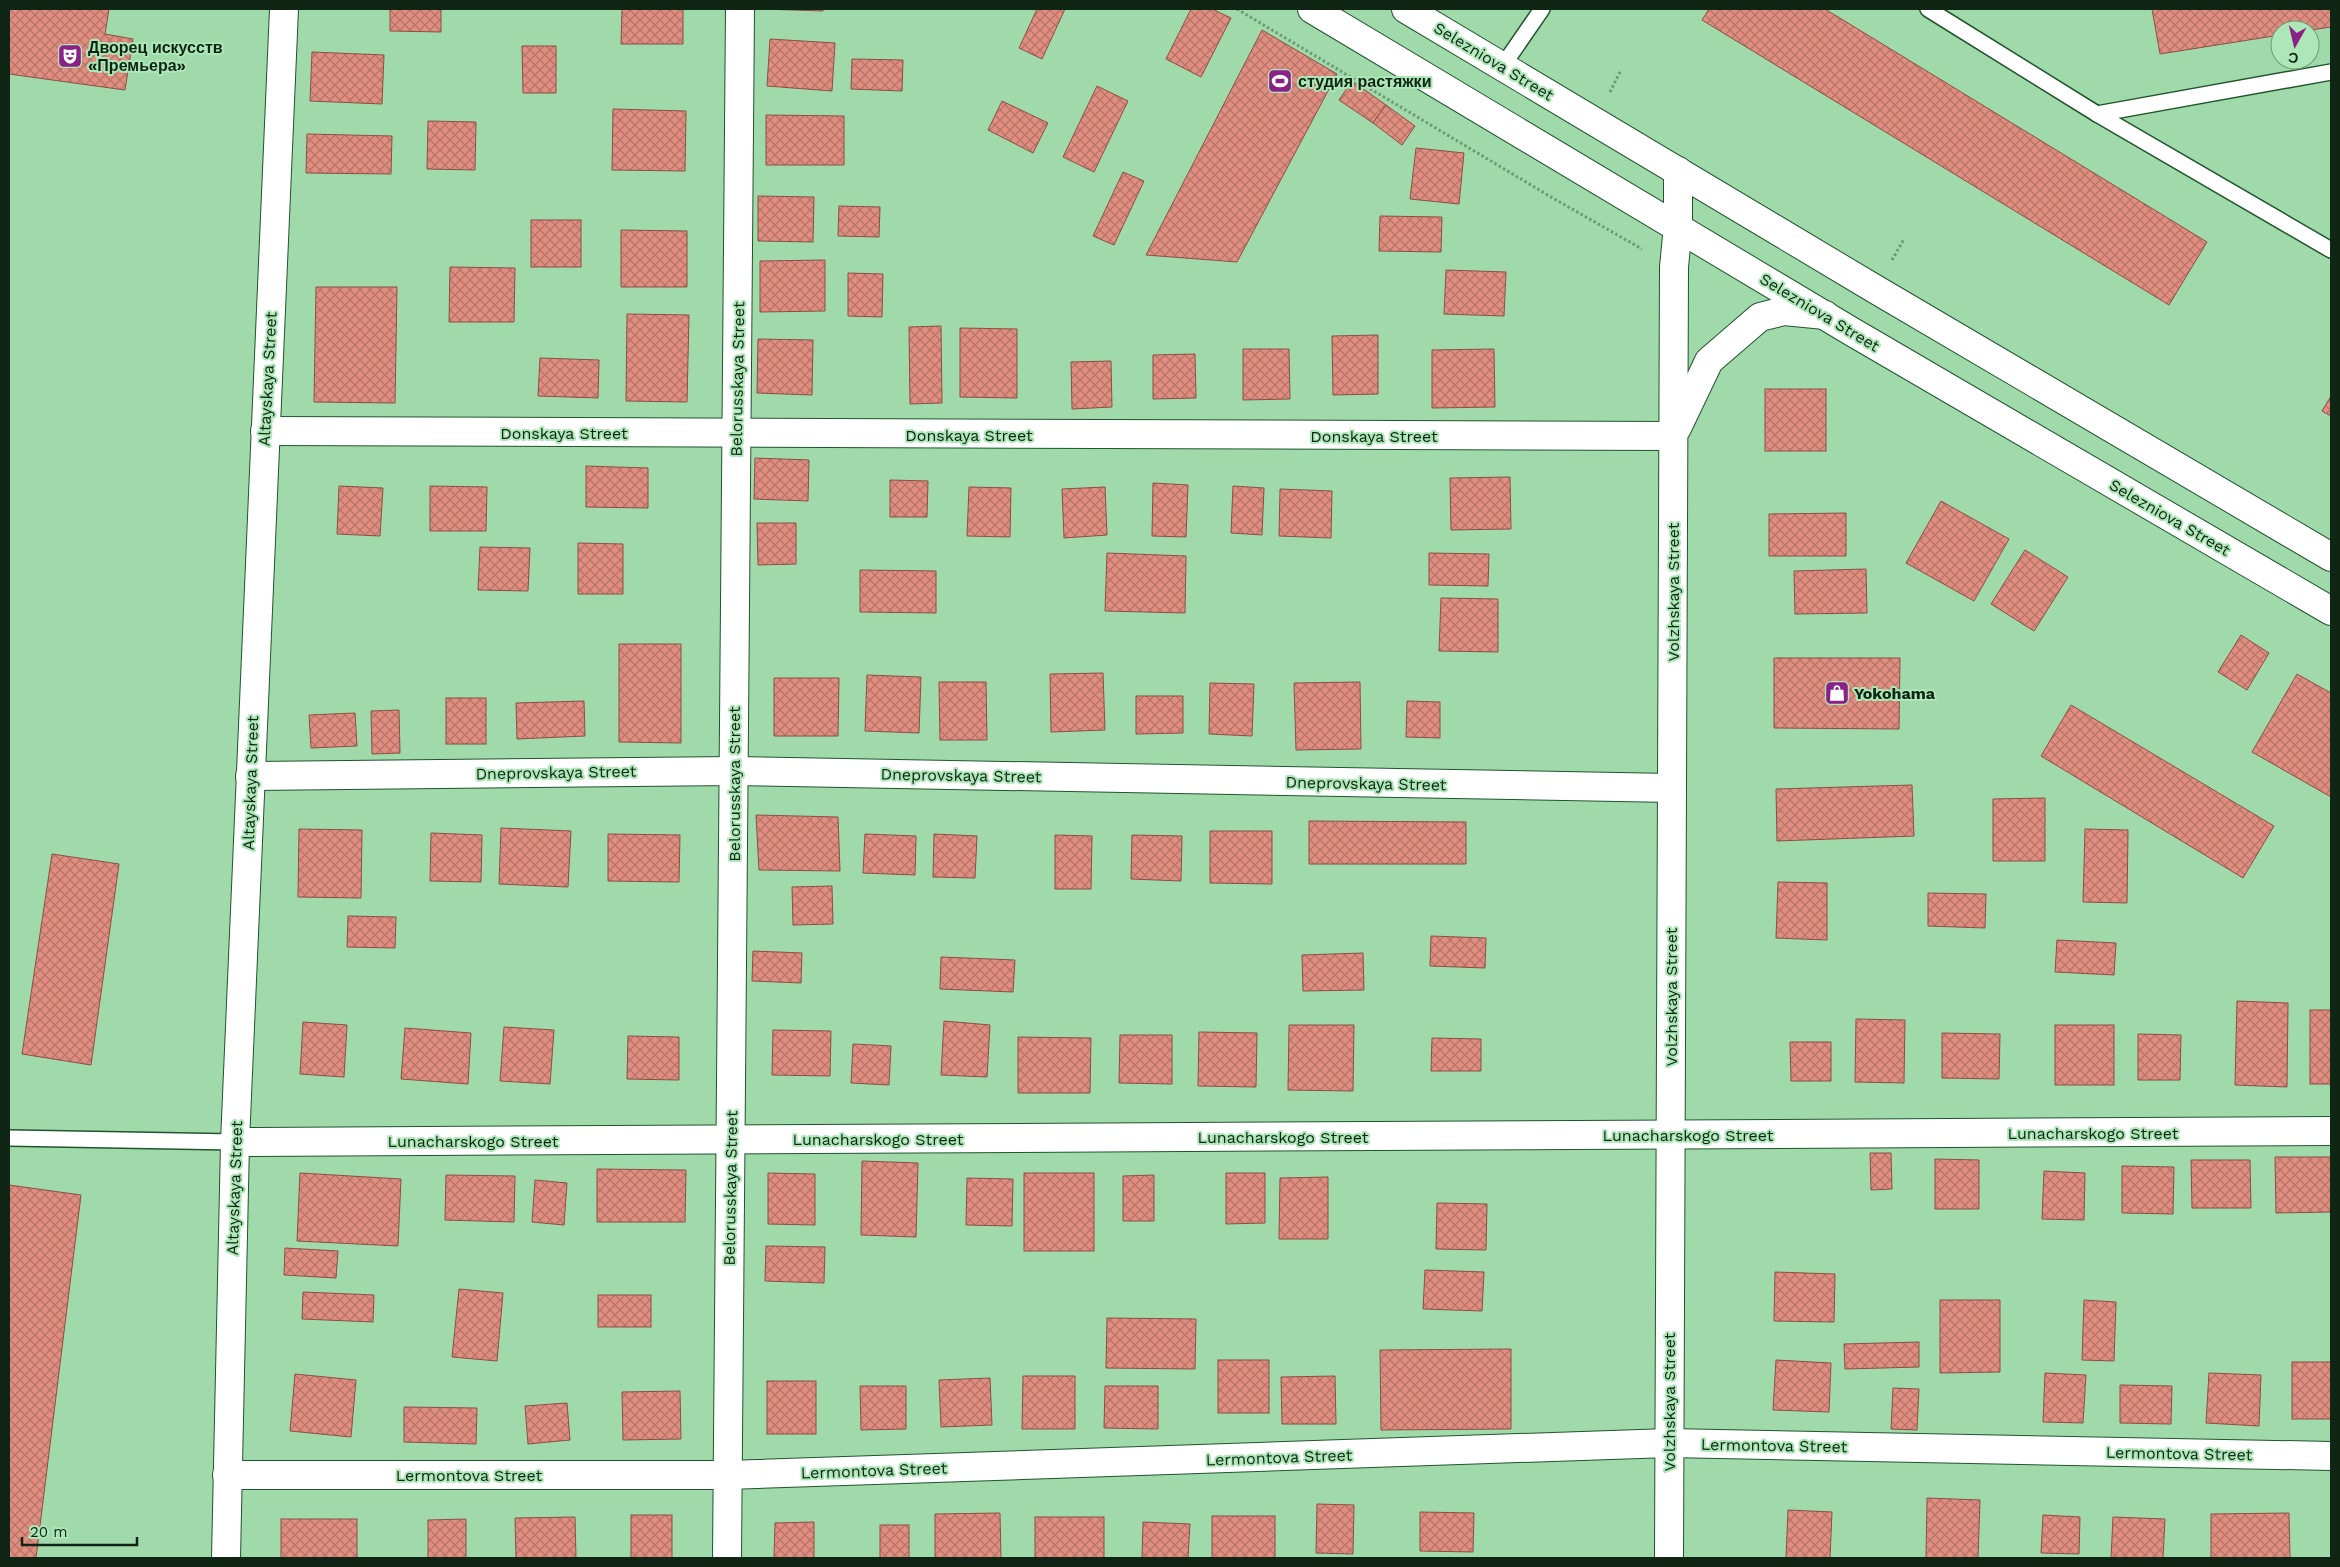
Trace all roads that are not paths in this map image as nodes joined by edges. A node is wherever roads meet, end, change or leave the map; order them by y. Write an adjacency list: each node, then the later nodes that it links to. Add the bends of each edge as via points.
1 (284, 9): 14 (street, Altayskaya Street)
2 (740, 9): 15 (street, Belorusskaya Street)
3 (1312, 9): 11 (street, Selezniova Street)
4 (1406, 9): 7 (street, Selezniova Street)
5 (1542, 9): 7 (lane)
6 (1928, 9): 9 (lane)
7 (1502, 67): 10 (street, Selezniova Street)
8 (2331, 72): 9 (lane)
9 (2097, 114): 12 (lane)
10 (1678, 171): 11 (street, Volzhskaya Street); 17 (street, Selezniova Street)
11 (1678, 226): 13 (street, Selezniova Street); 16 (street, Volzhskaya Street, via 1674,267)
12 (2331, 250)
13 (1825, 315): 16 (street, Volzhskaya Street, via 1784,311 1760,317 1709,361); 18 (street, Selezniova Street)
14 (265, 431): 15 (street, Donskaya Street); 20 (street, Altayskaya Street)
15 (737, 434): 16 (street, Donskaya Street); 19 (street, Belorusskaya Street)
16 (1673, 436): 21 (street, Volzhskaya Street)
17 (2331, 557)
18 (2331, 611)
19 (734, 771): 20 (street, Dneprovskaya Street); 21 (street, Dneprovskaya Street); 25 (street, Belorusskaya Street)
20 (250, 776): 26 (street, Altayskaya Street)
21 (1672, 788): 23 (street, Volzhskaya Street)
22 (2331, 1132): 23 (street, Lunacharskogo Street)
23 (1670, 1135): 25 (street, Lunacharskogo Street); 27 (street, Volzhskaya Street)
24 (9, 1138): 26 (lane)
25 (731, 1140): 26 (street, Lunacharskogo Street); 30 (street, Belorusskaya Street)
26 (235, 1142): 29 (street, Altayskaya Street)
27 (1669, 1443): 28 (street, Lermontova Street); 30 (street, Lermontova Street); 33 (street, Volzhskaya Street)
28 (2331, 1456)
29 (227, 1475): 30 (street, Lermontova Street); 31 (street, Altayskaya Street)
30 (728, 1475): 32 (street, Belorusskaya Street)
31 (226, 1558)
32 (727, 1558)
33 (1668, 1558)

